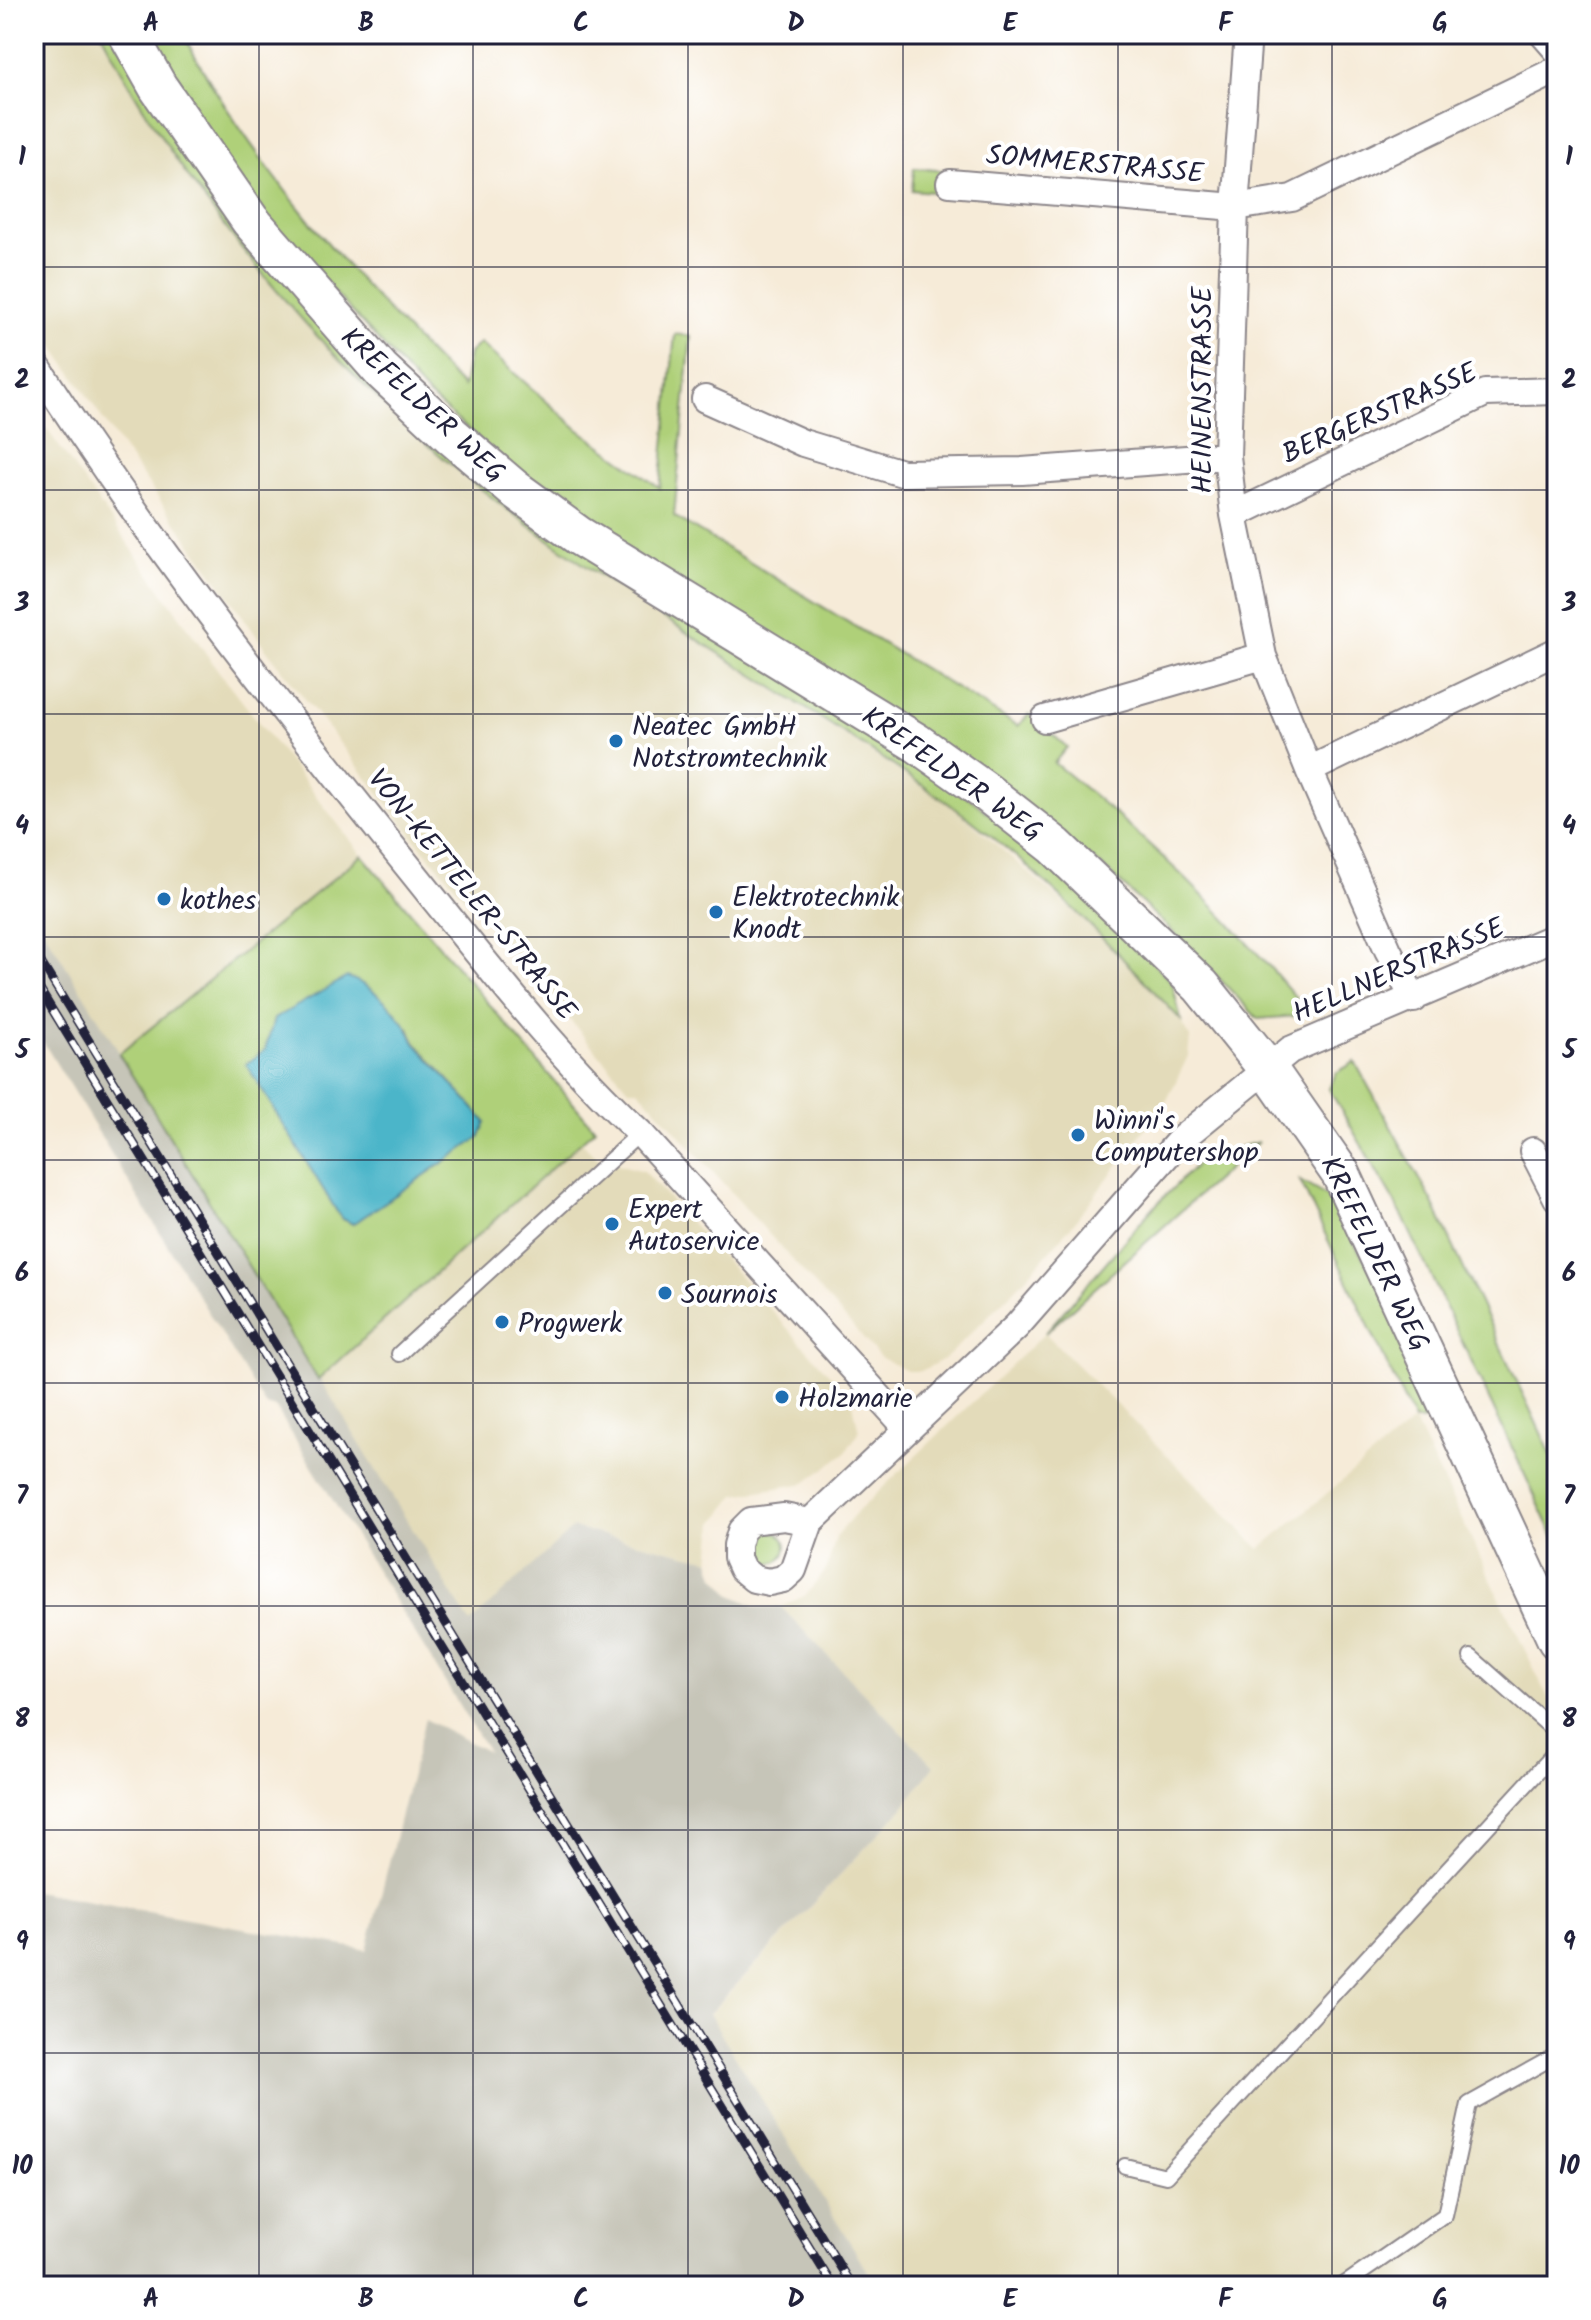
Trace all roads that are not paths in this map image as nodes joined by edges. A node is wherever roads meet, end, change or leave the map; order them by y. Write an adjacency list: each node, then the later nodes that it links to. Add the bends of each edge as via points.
1 (128, 34): 19 (street, KREFELDER WEG, via 250,220 381,370 452,436 579,536 904,735 998,801 1166,948)
2 (1248, 34): 7 (street, HEINENSTRASSE)
3 (1543, 34): 4 (street)
4 (1557, 50)
5 (1557, 70): 7 (street, SOMMERSTRASSE, via 1292,198)
6 (950, 183): 7 (street, SOMMERSTRASSE)
7 (1235, 207): 11 (street, HEINENSTRASSE)
8 (34, 362): 20 (street, VON-KETTELER-STRASSE, via 259,680 500,980)
9 (1557, 391): 12 (street, BERGERSTRASSE, via 1485,393)
10 (705, 399): 11 (street, via 803,443 902,473 1022,471)
11 (1227, 456): 12 (street, HEINENSTRASSE)
12 (1234, 515): 14 (street, HEINENSTRASSE)
13 (1557, 651): 16 (street)
14 (1263, 656): 15 (street); 16 (street, HEINENSTRASSE)
15 (1045, 719)
16 (1309, 770): 18 (street, HEINENSTRASSE)
17 (1557, 936): 18 (street, HELLNERSTRASSE)
18 (1414, 999): 19 (street, HELLNERSTRASSE, via 1290,1050)
19 (1267, 1068): 24 (street, via 1180,1140 1055,1287); 26 (street, KREFELDER WEG, via 1341,1174)
20 (640, 1133): 23 (lane); 24 (street, VON-KETTELER-STRASSE)
21 (1533, 1151): 22 (street)
22 (1557, 1198)
23 (399, 1354)
24 (908, 1429): 25 (street)
25 (810, 1522)
26 (1557, 1640)
27 (1471, 1657): 28 (lane)
28 (1556, 1735)
29 (1557, 1751): 31 (lane, via 1166,2176)
30 (1557, 2055): 32 (lane, via 1469,2104 1445,2215)
31 (1125, 2166)
32 (1342, 2286)

